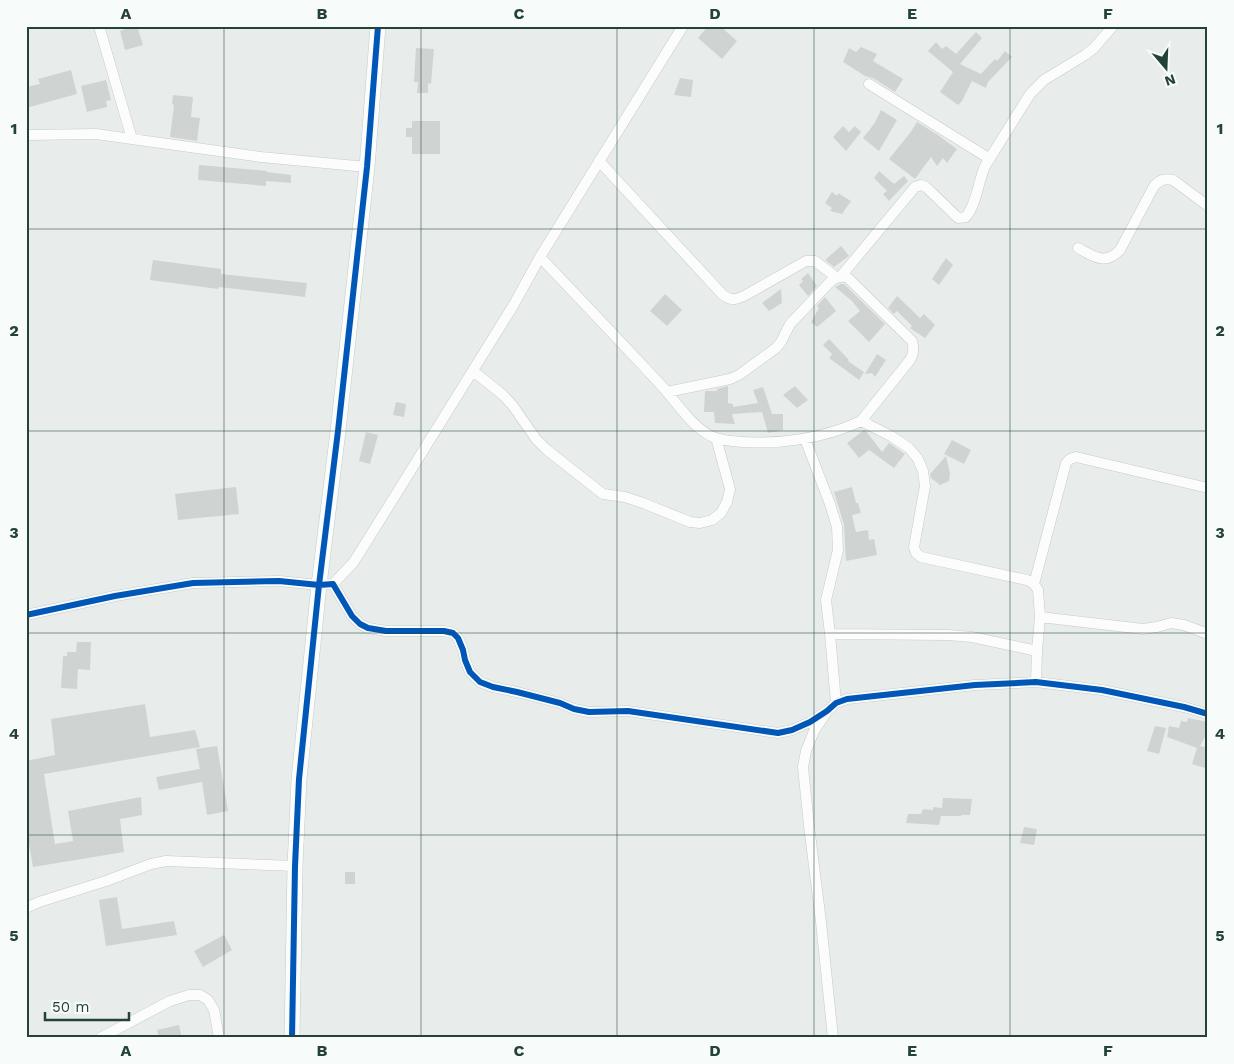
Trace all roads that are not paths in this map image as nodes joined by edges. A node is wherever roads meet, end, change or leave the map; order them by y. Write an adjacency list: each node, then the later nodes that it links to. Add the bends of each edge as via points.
1 (99, 26): 7 (street)
2 (378, 26): 10 (street)
3 (683, 26): 9 (street)
4 (1114, 26): 8 (street, via 1094,48 1044,80 1030,94)
5 (869, 84): 8 (street)
6 (26, 135): 7 (street, via 96,134)
7 (132, 139): 10 (street, via 261,157)
8 (990, 159): 14 (street, via 966,217 958,218 926,186 915,187)
9 (599, 161): 13 (street); 14 (street, via 729,299 744,296 806,261 814,261)
10 (367, 167): 21 (street, via 339,421)
11 (1208, 206): 12 (street, via 1173,180 1160,180 1115,255 1097,258)
12 (1078, 248)
13 (540, 257): 15 (street); 16 (street)
14 (838, 277): 16 (street, via 790,324 776,348 739,375); 17 (street, via 847,277 912,341 914,347 910,360)
15 (473, 371): 18 (street, via 513,406 546,450 603,494 643,503 690,522 712,520 727,502 730,489); 21 (street, via 353,563)
16 (668, 392): 18 (street, via 704,433)
17 (861, 421): 19 (street); 22 (street, via 909,448 918,459 925,486 914,548 916,554 921,558)
18 (716, 438): 19 (street, via 746,442)
19 (805, 439): 25 (street, via 836,528 838,550 826,600)
20 (1208, 488): 22 (street, via 1076,457 1070,459 1066,463)
21 (326, 584): 23 (street, via 278,581 193,583); 30 (street, via 360,624 386,631 453,633 458,638 470,672 480,682 574,709 628,711 778,733 810,722); 32 (street, via 299,779)
22 (1034, 584): 24 (street, via 1038,590)
23 (26, 615)
24 (1040, 617): 26 (street, via 1143,628 1184,625); 27 (street)
25 (830, 634): 27 (street, via 972,636); 29 (street)
26 (1208, 634)
27 (1037, 650): 28 (street)
28 (1036, 682): 29 (street, via 975,685 847,699); 31 (street, via 1102,690)
29 (836, 703): 30 (street)
30 (827, 711): 37 (street, via 814,731 803,767)
31 (1208, 714)
32 (295, 866): 33 (street, via 159,862); 36 (street)
33 (26, 908)
34 (100, 1038): 35 (street, via 170,1001 189,995 200,995 208,1000 214,1010)
35 (219, 1038)
36 (292, 1038)
37 (833, 1038)

